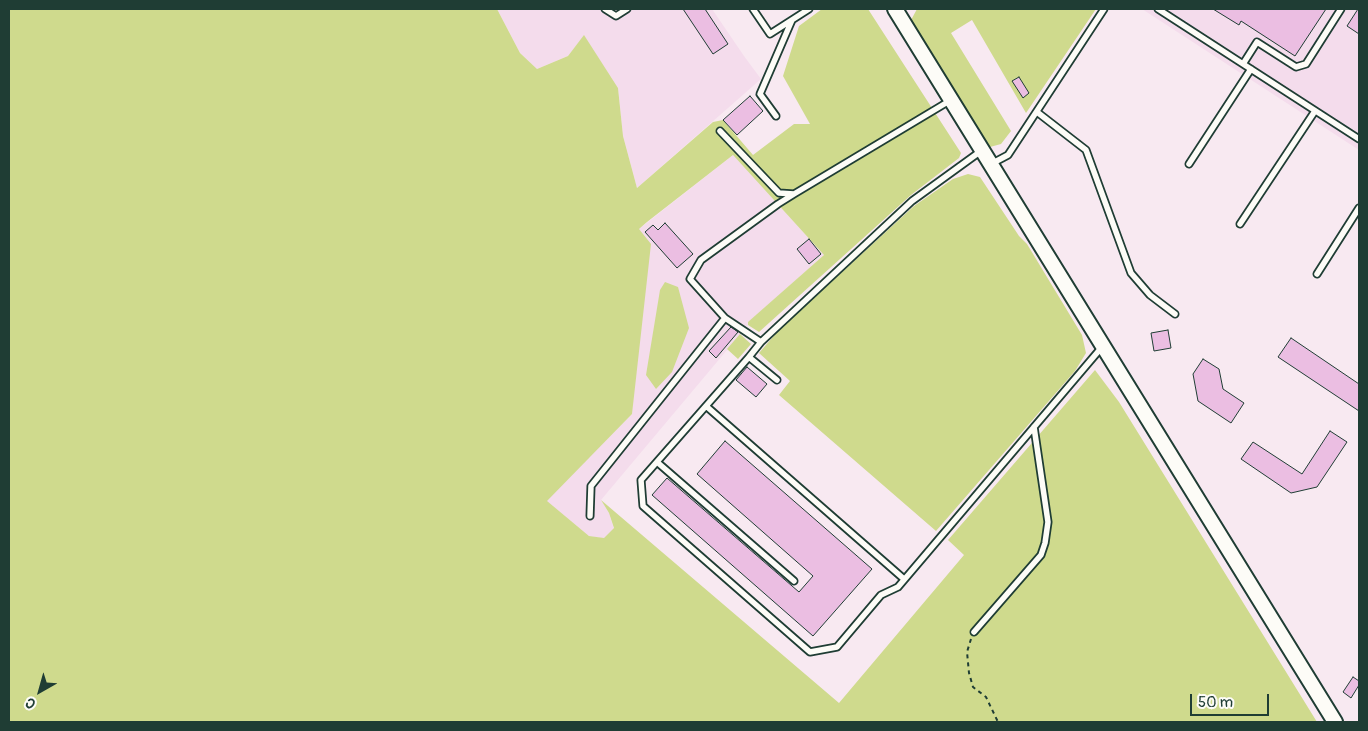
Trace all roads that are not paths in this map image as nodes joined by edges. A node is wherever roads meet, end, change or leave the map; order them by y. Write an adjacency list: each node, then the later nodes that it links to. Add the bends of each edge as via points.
1 (605, 9): 2 (lane, via 616,16)
2 (627, 9)
3 (753, 9): 9 (lane, via 770,34)
4 (809, 9): 9 (lane)
5 (895, 9): 12 (street)
6 (1104, 9): 14 (lane)
7 (1158, 9): 10 (lane)
8 (1341, 9): 10 (lane, via 1306,64 1296,67 1257,42)
9 (792, 20): 15 (lane, via 760,94)
10 (1243, 64): 11 (lane)
11 (1251, 69): 13 (lane); 20 (lane)
12 (952, 100): 18 (street); 21 (lane)
13 (1316, 110): 17 (lane); 23 (lane)
14 (1037, 112): 19 (lane, via 1008,155); 25 (lane, via 1086,150 1131,273 1150,295)
15 (776, 116)
16 (720, 131): 21 (lane, via 779,193)
17 (1359, 139)
18 (983, 150): 19 (street); 27 (lane, via 912,201)
19 (991, 164): 28 (street)
20 (1189, 164)
21 (794, 194): 26 (lane, via 701,260 690,279)
22 (1359, 208): 24 (lane)
23 (1240, 224)
24 (1317, 274)
25 (1175, 314)
26 (725, 318): 27 (lane); 34 (lane, via 591,486)
27 (761, 342): 29 (lane)
28 (1102, 347): 32 (lane); 38 (street)
29 (749, 357): 30 (lane); 31 (lane)
30 (777, 380)
31 (706, 406): 33 (lane); 35 (lane)
32 (1034, 427): 35 (lane); 37 (lane, via 1048,522 1046,543 1041,555)
33 (657, 462): 35 (lane, via 641,480 643,506 810,652 837,647 881,595 898,587); 36 (lane)
34 (590, 516)
35 (904, 579)
36 (794, 581)
37 (974, 632)
38 (1335, 722)

